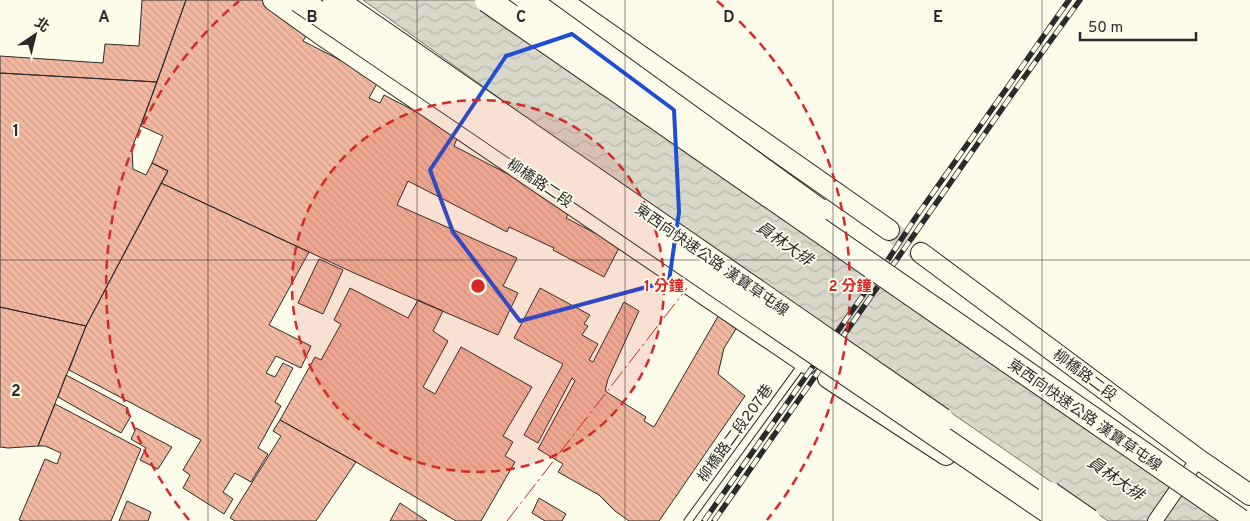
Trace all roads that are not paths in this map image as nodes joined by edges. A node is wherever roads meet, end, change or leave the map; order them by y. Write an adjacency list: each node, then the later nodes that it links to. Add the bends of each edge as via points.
1 (273, 0): 9 (main road, 柳橋路二段)
2 (299, 0): 16 (highway, bridge)
3 (334, 0): 17 (highway, 東西向快速公路 漢寶草屯線, bridge)
4 (487, 0): 11 (highway, 東西向快速公路 漢寶草屯線, bridge)
5 (528, 0): 11 (highway, bridge, via 1063,386)
6 (561, 0): 7 (main road)
7 (889, 230)
8 (922, 252): 12 (main road, 柳橋路二段)
9 (806, 363): 14 (lane, 柳橋路二段207巷)
10 (828, 378): 15 (main road)
11 (1116, 436): 19 (highway, 東西向快速公路 漢寶草屯線, bridge)
12 (1198, 458): 13 (main road, 柳橋路二段); 18 (street)
13 (1250, 495)
14 (688, 521)
15 (1049, 521)
16 (1063, 521)
17 (1089, 521)
18 (1155, 521)
19 (1240, 521)

